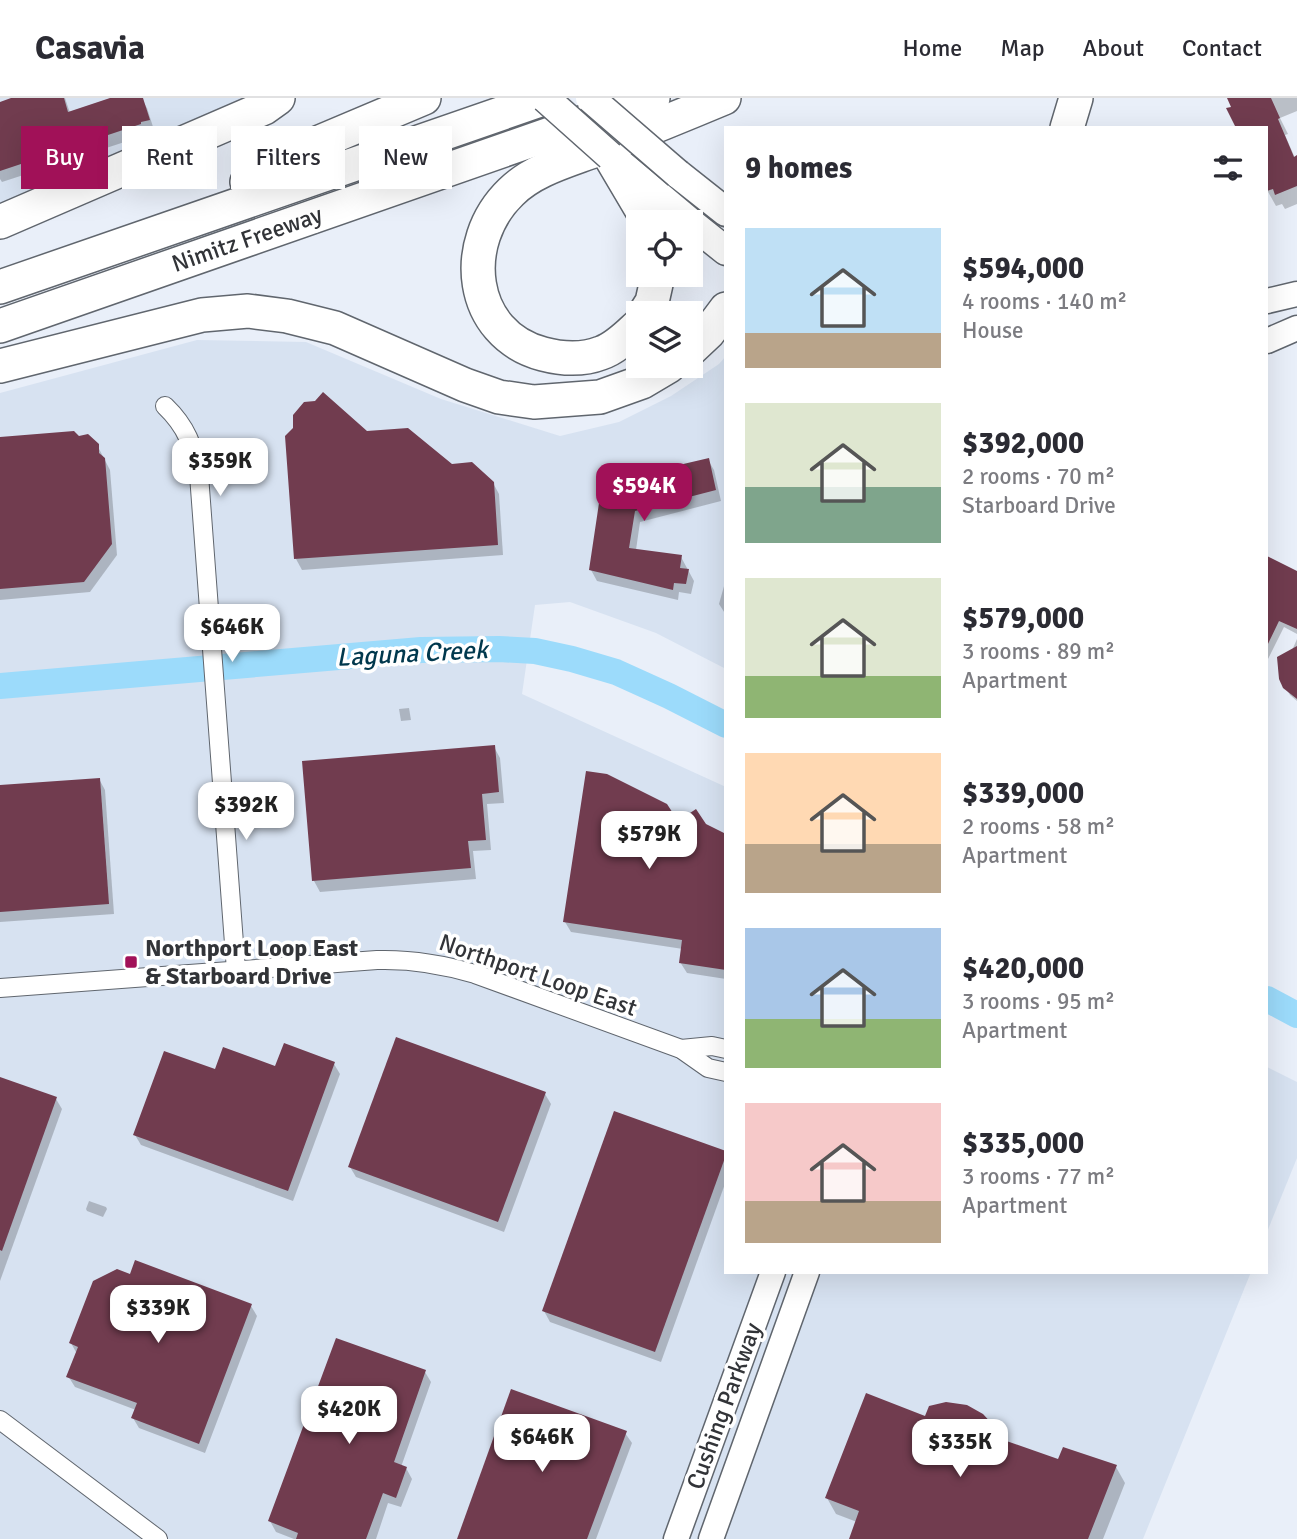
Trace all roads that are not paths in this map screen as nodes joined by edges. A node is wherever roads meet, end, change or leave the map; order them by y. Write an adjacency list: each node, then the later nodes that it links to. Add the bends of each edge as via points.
1 (278, 98): 16 (highway)
2 (424, 98): 10 (highway)
3 (492, 98): 11 (highway)
4 (545, 98): 12 (main road, bridge); 20 (highway)
5 (590, 98): 15 (main road, bridge)
6 (653, 98): 24 (highway, Nimitz Freeway)
7 (724, 98): 26 (highway, via 540,172 511,192 491,218 481,242 478,266 484,303 496,325 515,341 555,357 580,358 602,353)
8 (1076, 98): 9 (highway)
9 (1068, 126)
10 (345, 131)
11 (345, 148)
12 (610, 156): 14 (highway)
13 (231, 187): 19 (highway)
14 (650, 208)
15 (724, 210)
16 (0, 222)
17 (703, 233): 18 (main road)
18 (724, 249)
19 (0, 266)
20 (0, 287)
21 (1297, 294): 22 (main road)
22 (1268, 301)
23 (724, 312): 27 (highway)
24 (0, 326)
25 (1295, 327): 28 (main road)
26 (626, 337)
27 (703, 338)
28 (1268, 340)
29 (0, 366): 30 (highway, via 202,315 248,311 335,328 499,397 534,402 600,397)
30 (649, 378)
31 (165, 406): 32 (street, via 188,435 199,475)
32 (236, 971): 33 (street, Northport Loop East); 34 (street, Northport Loop East, via 377,960 429,962 475,974)
33 (0, 988)
34 (681, 1049): 35 (street, Northport Loop East); 36 (street, Northport Loop East, via 708,1068)
35 (724, 1049)
36 (724, 1072)
37 (772, 1274): 41 (main road, Cushing Parkway)
38 (806, 1274): 42 (main road, Cushing Parkway)
39 (0, 1420): 40 (street)
40 (158, 1539)
41 (676, 1539)
42 (710, 1539)

